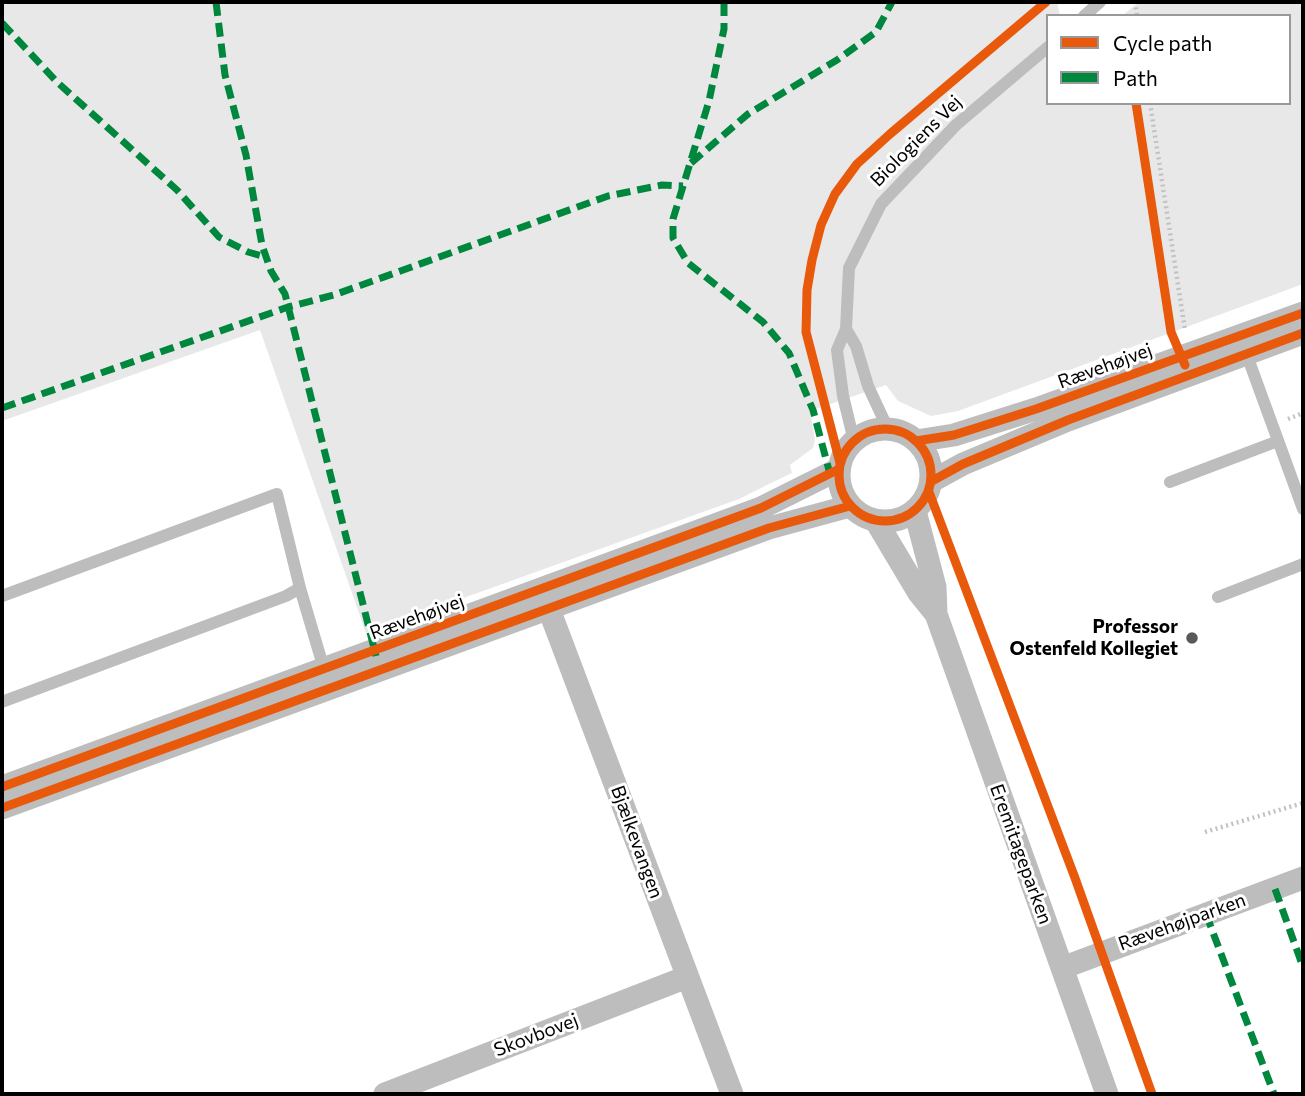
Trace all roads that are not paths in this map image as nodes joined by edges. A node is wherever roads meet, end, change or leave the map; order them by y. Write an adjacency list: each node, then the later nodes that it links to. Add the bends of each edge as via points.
1 (1100, 2): 2 (lane)
2 (1087, 10)
3 (1046, 49): 5 (lane, Biologiens Vej, via 956,125 881,204 849,268)
4 (1303, 313): 7 (street, Rævehøjvej)
5 (846, 328): 8 (lane, Biologiens Vej); 9 (lane, Biologiens Vej, via 837,350)
6 (1303, 333): 7 (street, Rævehøjvej)
7 (1243, 345): 10 (street, Rævehøjvej, via 1191,353 1036,410 954,435); 11 (lane); 13 (street, Rævehøjvej)
8 (888, 429): 9 (street); 10 (street)
9 (855, 441): 12 (street)
10 (916, 441): 13 (street, via 929,459)
11 (1278, 441): 14 (lane); 16 (lane)
12 (839, 469): 15 (street, via 841,489); 23 (street, Rævehøjvej, via 761,508)
13 (932, 481): 17 (street)
14 (1170, 482)
15 (850, 506): 18 (street); 23 (street, Rævehøjvej)
16 (1303, 509)
17 (915, 511): 18 (street, via 893,521); 24 (street, Eremitageparken, via 935,587)
18 (876, 521): 24 (street, Eremitageparken)
19 (1303, 564): 22 (lane)
20 (300, 588): 21 (lane, via 277,494); 25 (lane); 26 (lane)
21 (2, 597)
22 (1217, 597)
23 (546, 599): 25 (street, Rævehøjvej); 28 (street, Rævehøjvej); 31 (street, Bjælkevangen)
24 (936, 614): 30 (street, Eremitageparken)
25 (324, 669): 27 (street, Rævehøjvej)
26 (2, 702)
27 (2, 787)
28 (2, 808)
29 (1303, 878): 30 (street, Rævehøjparken)
30 (1062, 968): 34 (street, Eremitageparken)
31 (687, 977): 32 (street, Skovbovej); 33 (street, Bjælkevangen)
32 (385, 1094)
33 (732, 1094)
34 (1107, 1094)

